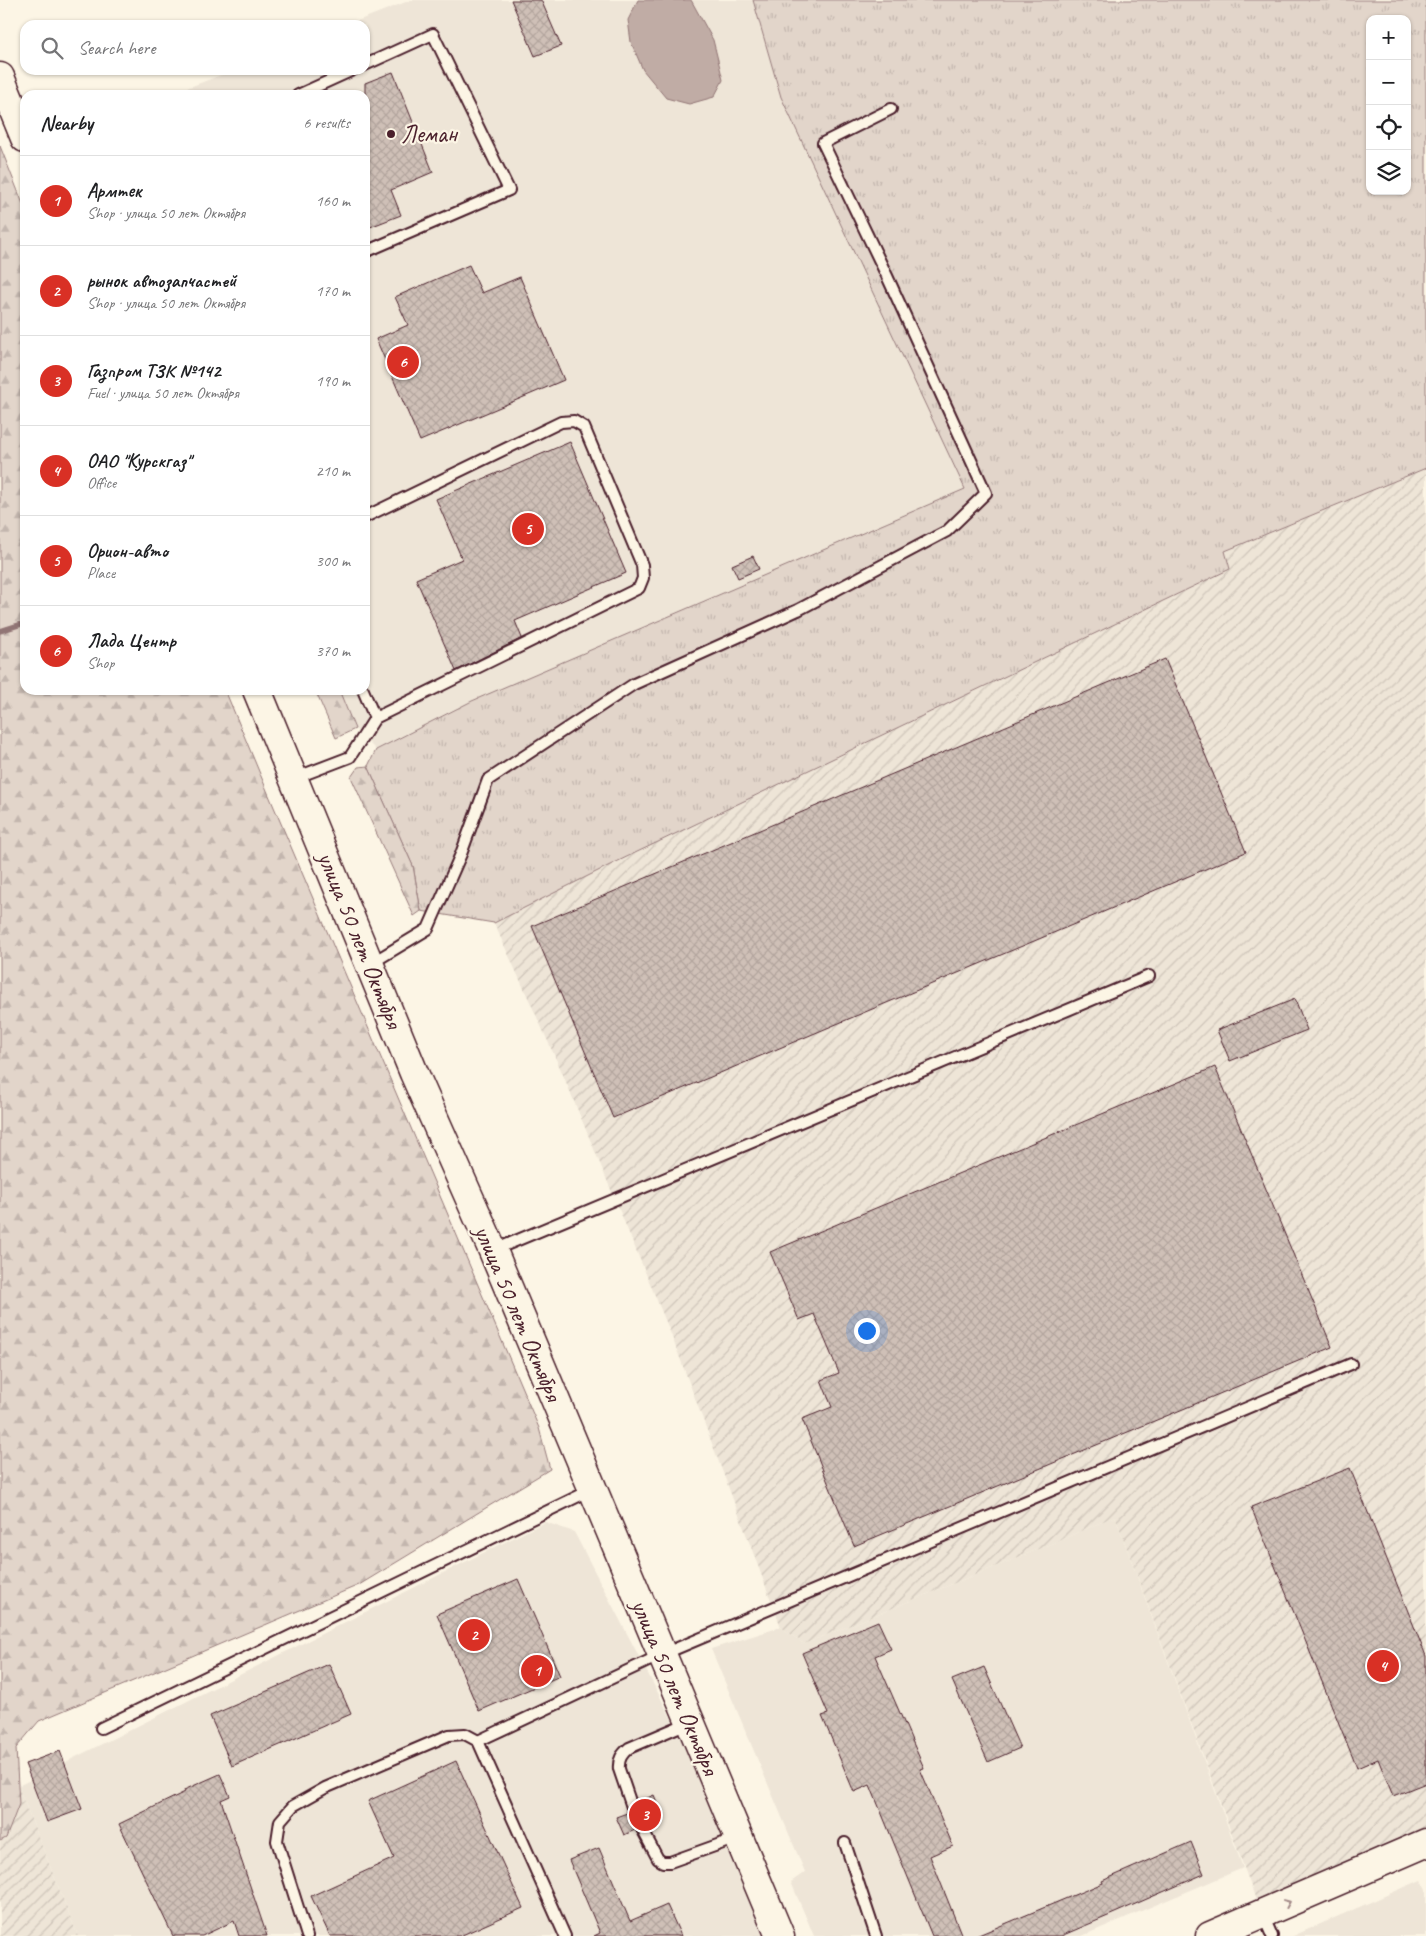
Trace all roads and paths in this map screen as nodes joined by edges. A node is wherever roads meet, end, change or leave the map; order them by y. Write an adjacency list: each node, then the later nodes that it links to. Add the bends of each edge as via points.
1 (370, 63): 7 (lane, via 433,34 509,190)
2 (342, 75): 4 (lane)
3 (0, 78): 6 (main road)
4 (309, 90)
5 (891, 109): 13 (lane, via 823,143 986,493 947,531 798,610 634,684 488,780 461,854 428,929)
6 (20, 126)
7 (370, 250)
8 (370, 515): 11 (lane, via 561,422 574,421 584,427 642,565 643,578 639,588)
9 (260, 695): 12 (main road, улица 50 лет Октября)
10 (365, 695): 11 (lane)
11 (376, 718): 12 (lane, via 350,757)
12 (306, 774): 13 (main road, улица 50 лет Октября)
13 (369, 964): 15 (main road, улица 50 лет Октября)
14 (1149, 976): 15 (lane)
15 (493, 1250): 17 (main road, улица 50 лет Октября)
16 (1351, 1364): 18 (lane)
17 (592, 1490): 18 (main road, улица 50 лет Октября); 20 (lane)
18 (661, 1655): 19 (main road, улица 50 лет Октября); 21 (lane)
19 (691, 1722): 22 (lane, via 629,1748 622,1755 619,1769); 24 (main road, улица 50 лет Октября)
20 (101, 1728)
21 (478, 1741): 28 (lane, via 465,1734 449,1735 325,1788 293,1806 280,1821 277,1840); 29 (lane)
22 (633, 1810)
23 (641, 1827): 24 (lane, via 658,1859 663,1862)
24 (738, 1838): 30 (main road, улица 50 лет Октября)
25 (845, 1843): 31 (lane)
26 (1426, 1843): 27 (main road, one-way to 26)
27 (1267, 1925): 32 (main road)
28 (307, 1936)
29 (565, 1936)
30 (780, 1936)
31 (876, 1936)
32 (1210, 1936)

